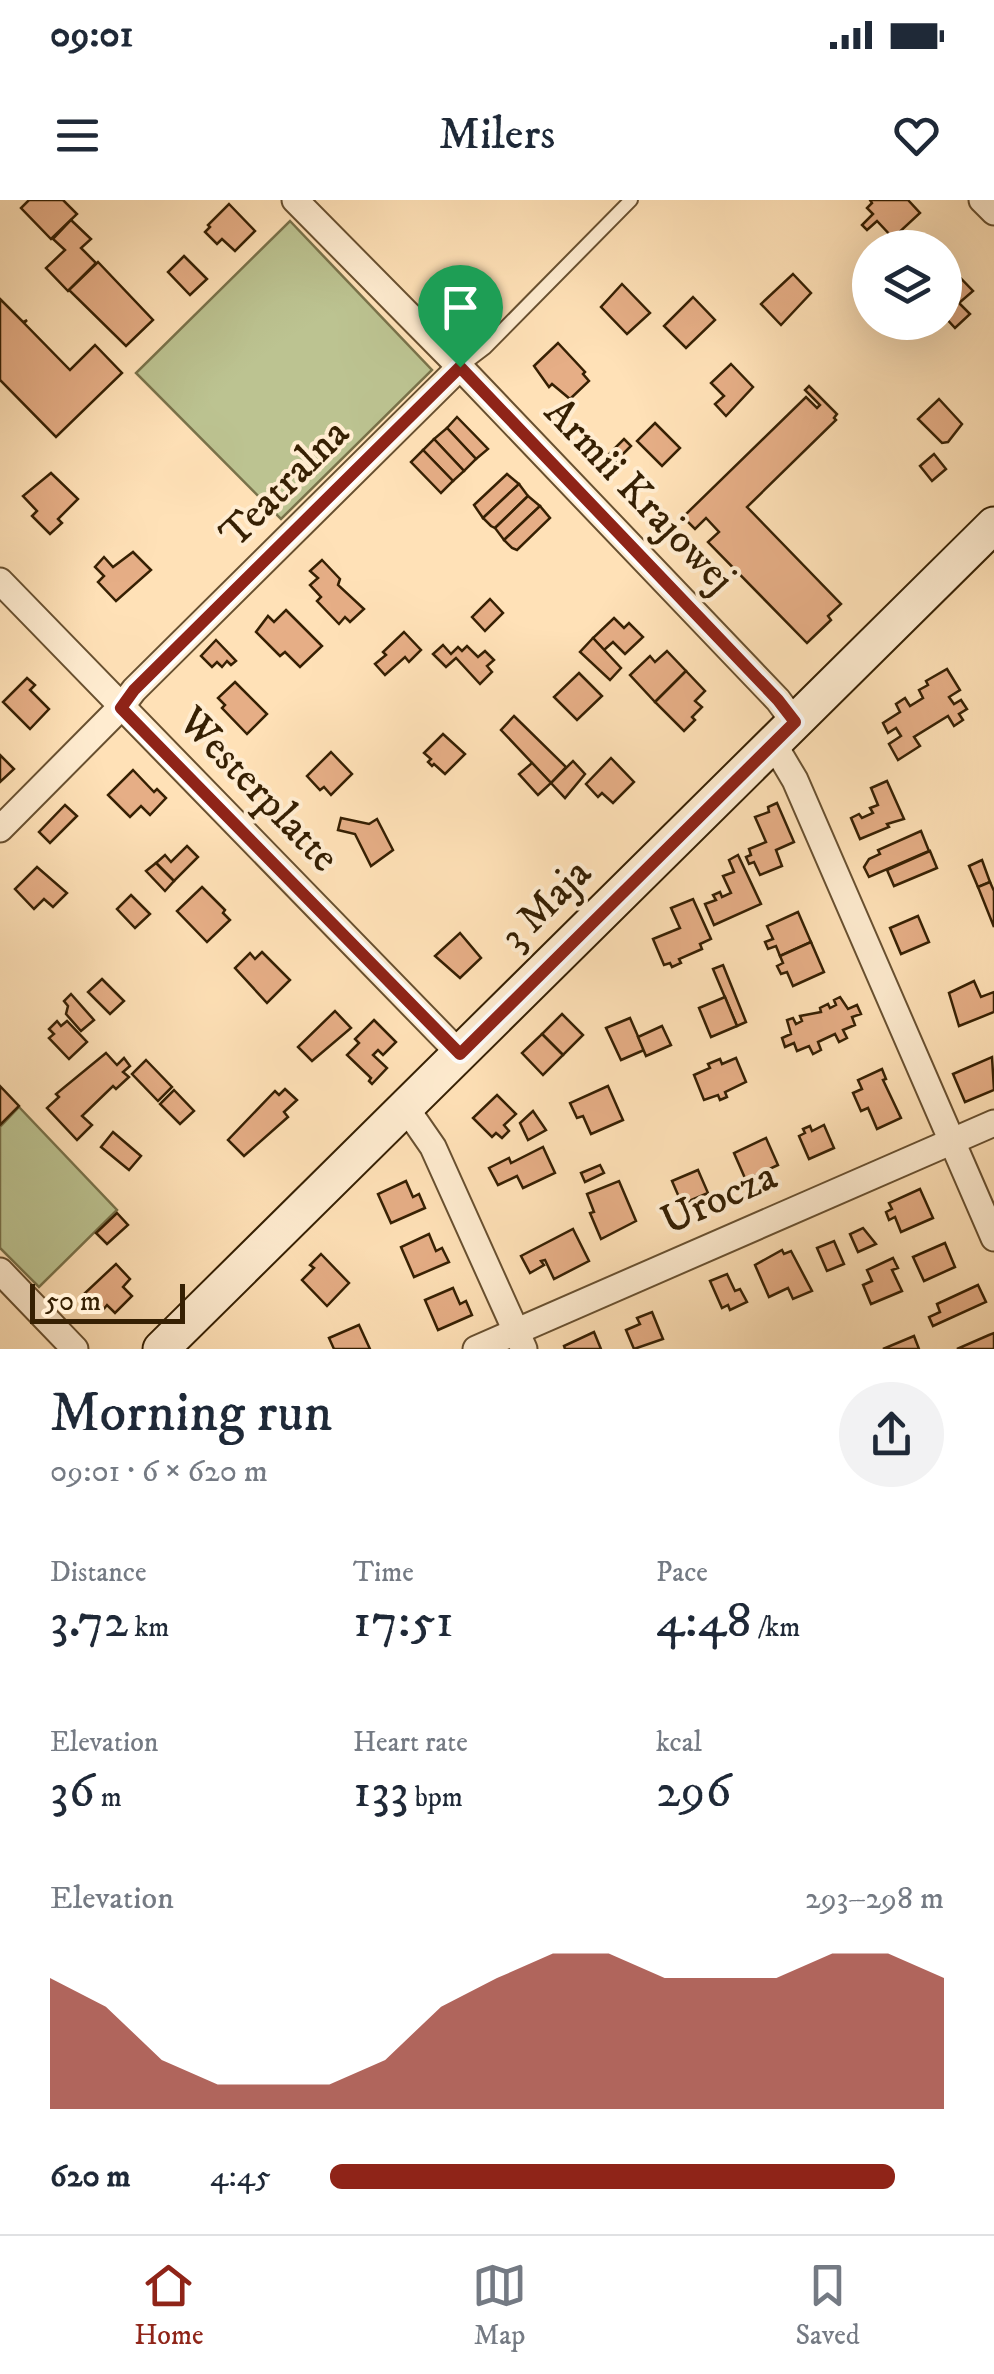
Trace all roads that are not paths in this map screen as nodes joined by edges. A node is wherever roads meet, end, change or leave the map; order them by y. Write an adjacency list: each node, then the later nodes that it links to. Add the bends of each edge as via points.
1 (295, 200): 5 (street, Armii Krajowej)
2 (631, 200): 5 (lane, Teatralna)
3 (982, 200): 4 (street)
4 (994, 212)
5 (460, 367): 8 (street, Teatralna); 9 (street, Armii Krajowej, via 778,700)
6 (994, 524): 9 (street, 3 Maja)
7 (0, 581): 8 (street, Westerplatte)
8 (121, 708): 10 (street, Teatralna); 11 (street, Westerplatte)
9 (784, 733): 11 (street, 3 Maja); 14 (street, Armii Krajowej, via 795,780)
10 (0, 830)
11 (460, 1054): 12 (street, 3 Maja)
12 (406, 1108): 17 (street, via 434,1147); 19 (street, 3 Maja)
13 (994, 1123): 14 (street, Urocza)
14 (952, 1141): 15 (street, Armii Krajowej); 17 (street, Urocza)
15 (994, 1238)
16 (0, 1272): 18 (street)
17 (520, 1340): 20 (street, Urocza)
18 (75, 1349)
19 (161, 1349)
20 (476, 1349)

